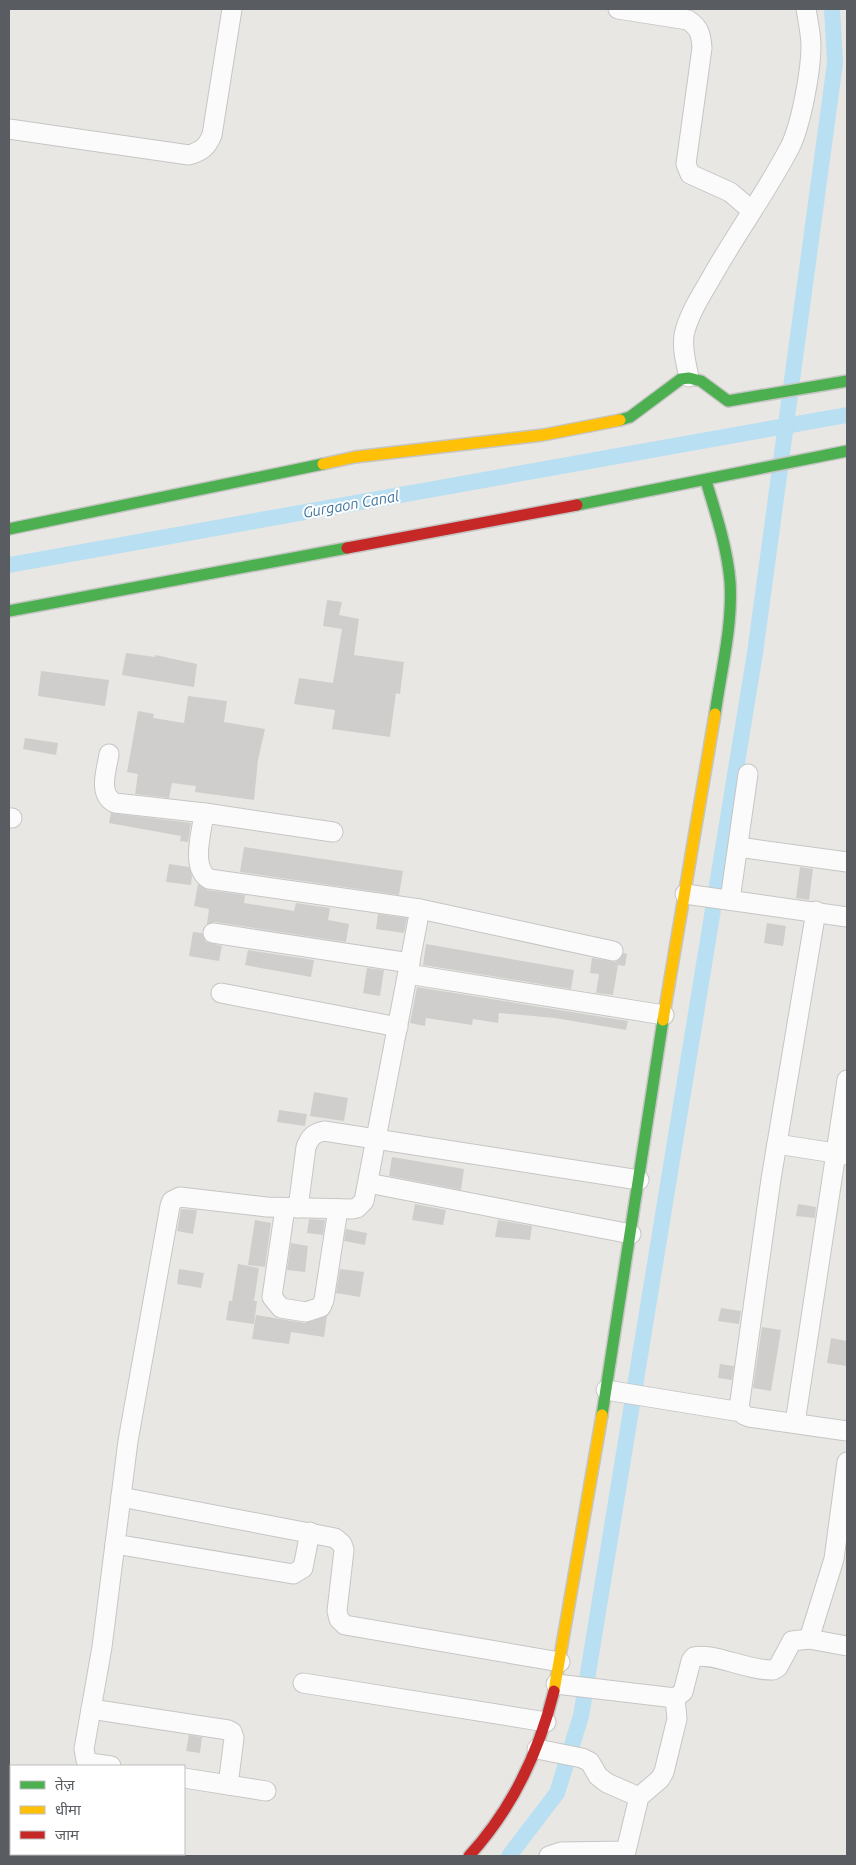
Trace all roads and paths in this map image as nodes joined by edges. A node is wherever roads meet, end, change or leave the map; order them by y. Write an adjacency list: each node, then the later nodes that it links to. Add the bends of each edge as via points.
1 (232, 9): 4 (street, via 212,135 206,148 199,152 189,154)
2 (618, 9): 5 (street, via 688,20 697,26 702,48 686,164 690,174 730,192)
3 (806, 9): 5 (street, via 811,54 797,129 770,183)
4 (9, 129)
5 (751, 210): 6 (street, via 695,306 688,324 683,348)
6 (690, 376): 7 (street, via 703,381 720,398 728,401); 10 (street, via 620,420 543,435 355,457)
7 (847, 381)
8 (847, 451): 9 (street)
9 (706, 481): 11 (street); 18 (street, via 726,551 732,596)
10 (9, 529)
11 (9, 611)
12 (109, 754): 14 (street, via 104,790 110,800)
13 (748, 774): 16 (street)
14 (204, 813): 15 (street); 20 (street, via 198,862 208,879)
15 (333, 832)
16 (738, 847): 17 (street); 19 (street)
17 (847, 862)
18 (685, 894): 19 (street); 27 (street)
19 (718, 898): 21 (street)
20 (420, 909): 24 (street); 25 (street)
21 (816, 912): 22 (street); 31 (street)
22 (847, 917)
23 (213, 933): 25 (street)
24 (613, 951)
25 (409, 969): 27 (street); 28 (street)
26 (221, 993): 28 (street)
27 (664, 1015): 33 (street)
28 (398, 1027): 30 (street)
29 (847, 1080): 32 (street)
30 (377, 1139): 33 (street); 34 (street); 35 (street, via 317,1132 306,1147)
31 (777, 1144): 32 (street); 39 (street)
32 (842, 1154): 40 (street)
33 (639, 1180): 37 (street)
34 (368, 1183): 36 (street, via 361,1205); 37 (street)
35 (292, 1208): 36 (street); 36 (street, via 272,1297 281,1308 306,1312 315,1311 324,1300); 43 (street, via 185,1197 172,1201 167,1215)
36 (338, 1209)
37 (630, 1234): 38 (street)
38 (606, 1390): 39 (street); 48 (street)
39 (740, 1412): 40 (street, via 749,1417)
40 (795, 1423): 41 (street)
41 (847, 1430)
42 (847, 1462): 46 (street, via 834,1559)
43 (121, 1497): 44 (street); 45 (street)
44 (310, 1532): 45 (street, via 302,1568 293,1574); 48 (street, via 336,1538 342,1544 344,1558 337,1611 339,1620 345,1625)
45 (115, 1544): 52 (street)
46 (809, 1639): 47 (street); 51 (street, via 792,1641 778,1667 773,1670 742,1666 705,1655 694,1657 690,1661 683,1692)
47 (847, 1646)
48 (560, 1662): 50 (street)
49 (303, 1683): 53 (street)
50 (556, 1684): 51 (street); 53 (street)
51 (675, 1698): 59 (street, via 677,1719 664,1772)
52 (91, 1709): 55 (street, via 84,1749); 57 (street, via 232,1732)
53 (546, 1722): 54 (street)
54 (537, 1749): 59 (street, via 590,1762 598,1776 607,1783); 60 (street, via 512,1799 490,1833)
55 (90, 1764)
56 (185, 1778): 57 (street)
57 (228, 1785): 58 (street)
58 (266, 1791)
59 (639, 1797): 61 (street, via 626,1851 561,1852)
60 (469, 1856)
61 (549, 1856)

